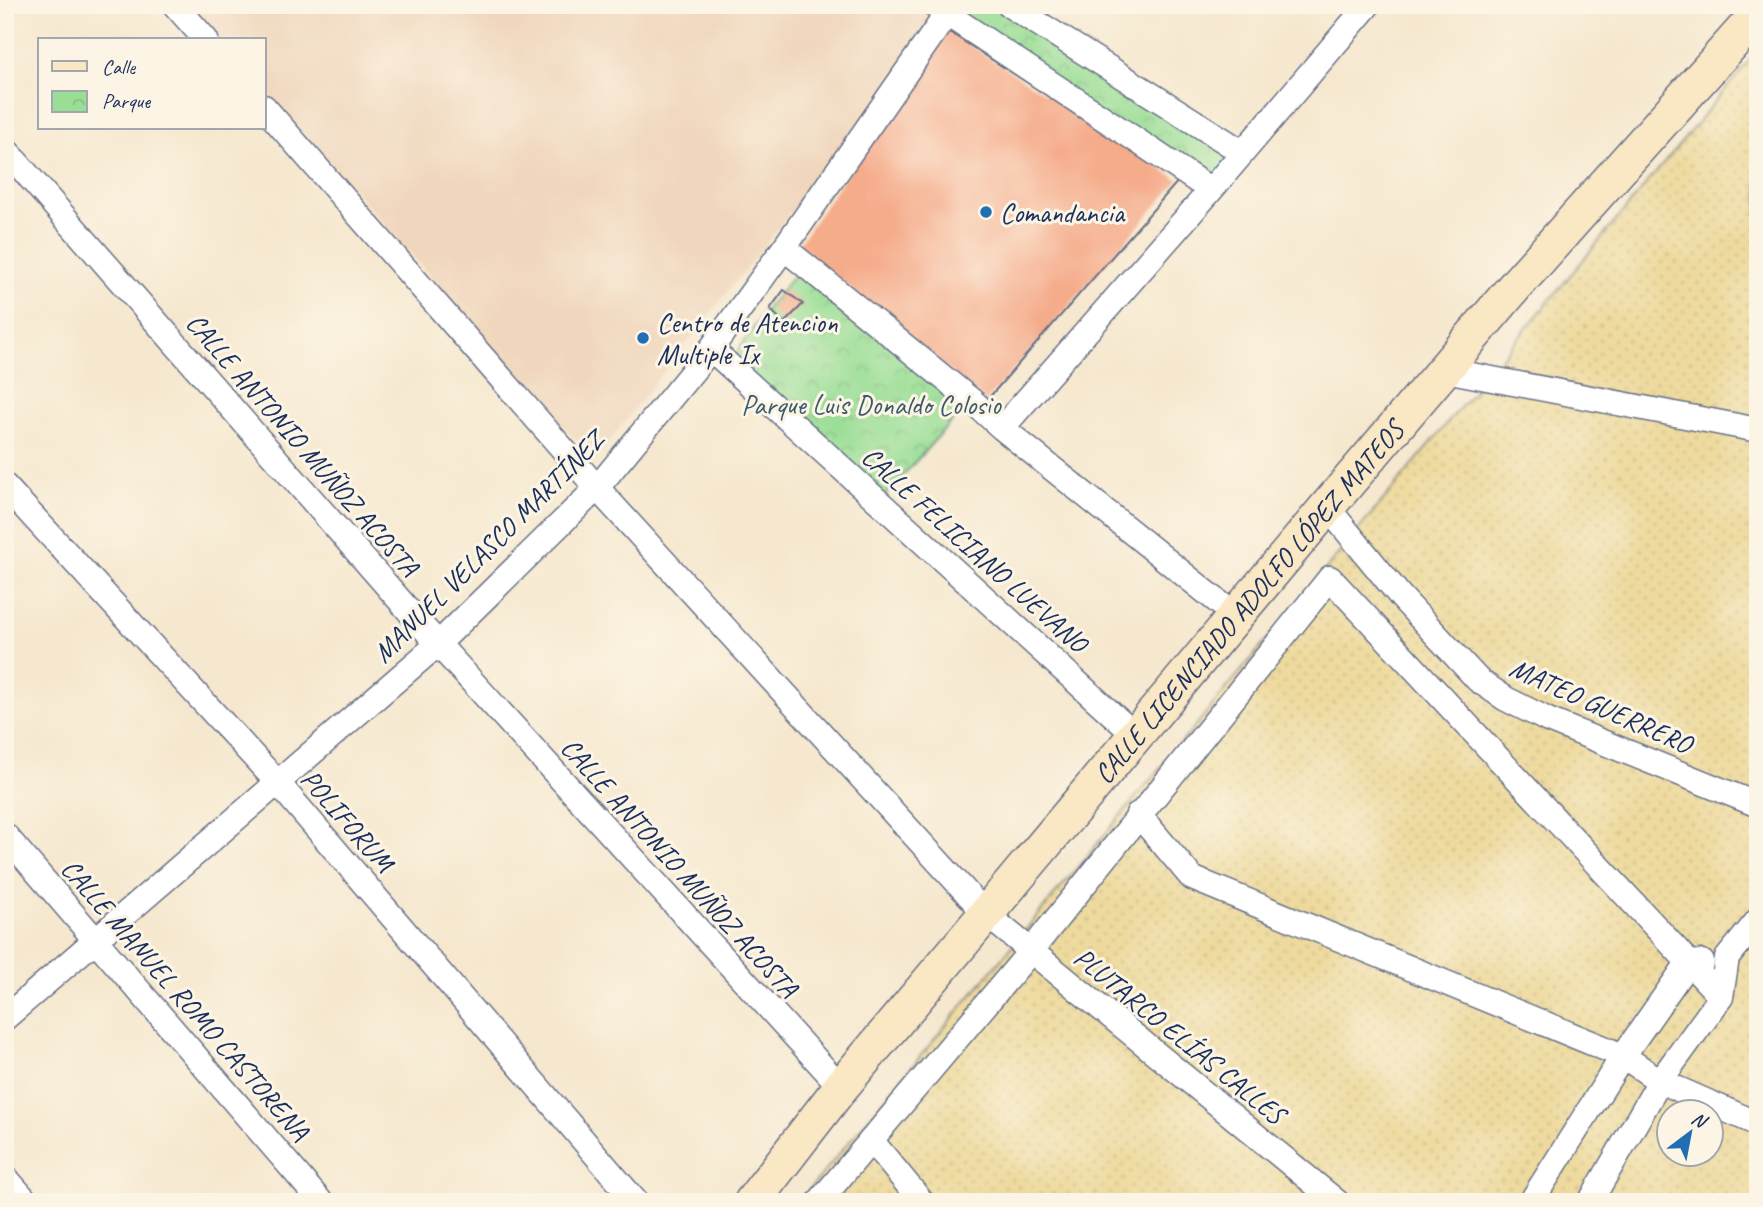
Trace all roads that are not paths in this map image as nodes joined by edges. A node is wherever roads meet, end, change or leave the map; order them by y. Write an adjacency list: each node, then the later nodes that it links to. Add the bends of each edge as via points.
1 (175, 5): 6 (street)
2 (1009, 5): 9 (street)
3 (1368, 5): 9 (street)
4 (945, 8): 10 (street); 11 (street, MANUEL VELASCO MARTÍNEZ)
5 (1758, 14): 13 (main road, CALLE LICENCIADO ADOLFO LÓPEZ MATEOS)
6 (204, 38)
7 (266, 109): 17 (street, PLUTARCO ELÍAS CALLES)
8 (5, 149): 20 (street, CALLE ANTONIO MUÑOZ ACOSTA)
9 (1242, 152): 10 (street)
10 (1211, 190): 14 (street)
11 (784, 248): 12 (street, MANUEL VELASCO MARTÍNEZ); 14 (street)
12 (711, 349): 17 (street, MANUEL VELASCO MARTÍNEZ); 21 (street, CALLE FELICIANO LUEVANO)
13 (1445, 370): 15 (street); 18 (main road, CALLE LICENCIADO ADOLFO LÓPEZ MATEOS)
14 (1002, 428): 19 (street)
15 (1758, 430)
16 (5, 486): 22 (street, POLIFORUM)
17 (597, 488): 20 (street, MANUEL VELASCO MARTÍNEZ); 26 (street, PLUTARCO ELÍAS CALLES)
18 (1328, 507): 19 (main road, CALLE LICENCIADO ADOLFO LÓPEZ MATEOS); 23 (street, MATEO GUERRERO, via 1401,597 1488,687 1548,720)
19 (1237, 617): 21 (main road, CALLE LICENCIADO ADOLFO LÓPEZ MATEOS)
20 (438, 644): 22 (street, MANUEL VELASCO MARTÍNEZ); 36 (street, CALLE ANTONIO MUÑOZ ACOSTA)
21 (1136, 736): 26 (main road, CALLE LICENCIADO ADOLFO LÓPEZ MATEOS)
22 (278, 783): 28 (street, MANUEL VELASCO MARTÍNEZ); 42 (street, POLIFORUM)
23 (1758, 805)
24 (1138, 814): 29 (street); 31 (street, via 1330,578); 34 (street, via 1192,878)
25 (5, 835): 28 (street, CALLE MANUEL ROMO CASTORENA)
26 (986, 914): 29 (street, PLUTARCO ELÍAS CALLES); 36 (main road, CALLE LICENCIADO ADOLFO LÓPEZ MATEOS)
27 (1758, 920): 30 (street)
28 (97, 939): 33 (street, MANUEL VELASCO MARTÍNEZ); 41 (street, CALLE MANUEL ROMO CASTORENA)
29 (1030, 952): 38 (street); 46 (street, PLUTARCO ELÍAS CALLES)
30 (1727, 958): 31 (street); 32 (street)
31 (1688, 963): 32 (street); 34 (street)
32 (1721, 997): 35 (street)
33 (5, 1018)
34 (1623, 1056): 35 (street); 47 (street)
35 (1660, 1081): 37 (street); 48 (street)
36 (841, 1087): 43 (main road, CALLE LICENCIADO ADOLFO LÓPEZ MATEOS)
37 (1758, 1124)
38 (870, 1140): 44 (street); 45 (street)
39 (5, 1177): 40 (street)
40 (27, 1202)
41 (321, 1202)
42 (636, 1202)
43 (752, 1202)
44 (819, 1202)
45 (922, 1202)
46 (1337, 1202)
47 (1531, 1202)
48 (1590, 1202)

